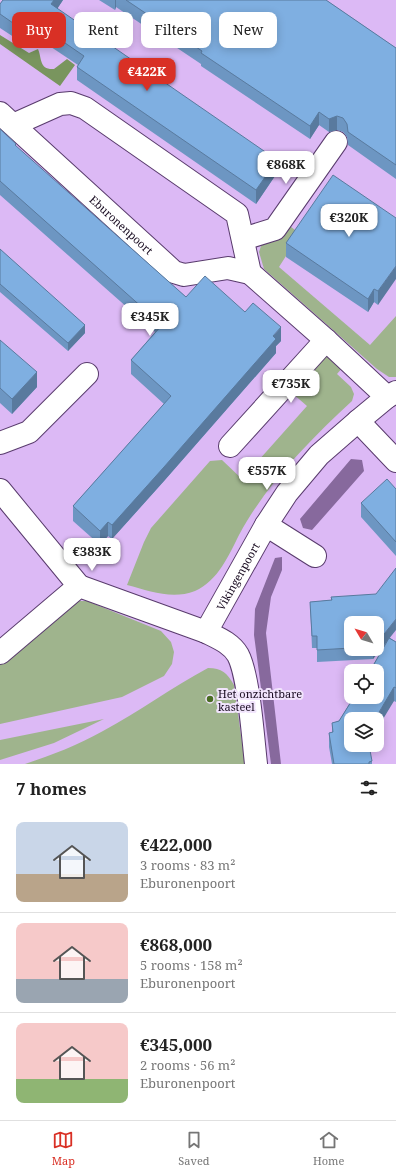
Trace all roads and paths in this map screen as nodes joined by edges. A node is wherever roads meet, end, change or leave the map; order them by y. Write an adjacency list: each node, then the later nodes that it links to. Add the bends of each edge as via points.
1 (6, 119): 3 (street, Eburonenpoort, via 60,104 71,103 84,108 230,208 237,214); 4 (street, Eburonenpoort, via 114,212 174,272 184,275 228,268)
2 (336, 142): 3 (street, via 275,229)
3 (243, 239): 4 (street, Eburonenpoort)
4 (250, 273): 5 (street, Eburonenpoort)
5 (326, 340): 7 (street, Eburonenpoort); 10 (street)
6 (87, 374): 9 (street, via 29,432)
7 (392, 394): 8 (street, Vikingenpoort)
8 (358, 420): 11 (street); 13 (street, Vikingenpoort, via 319,455 286,493)
9 (0, 443)
10 (230, 446)
11 (396, 461)
12 (0, 490): 15 (street)
13 (266, 524): 14 (street); 16 (street, Vikingenpoort)
14 (315, 556)
15 (79, 586): 16 (street); 17 (street)
16 (206, 632): 18 (street, via 224,640 238,655 245,679)
17 (0, 653)
18 (256, 764)

